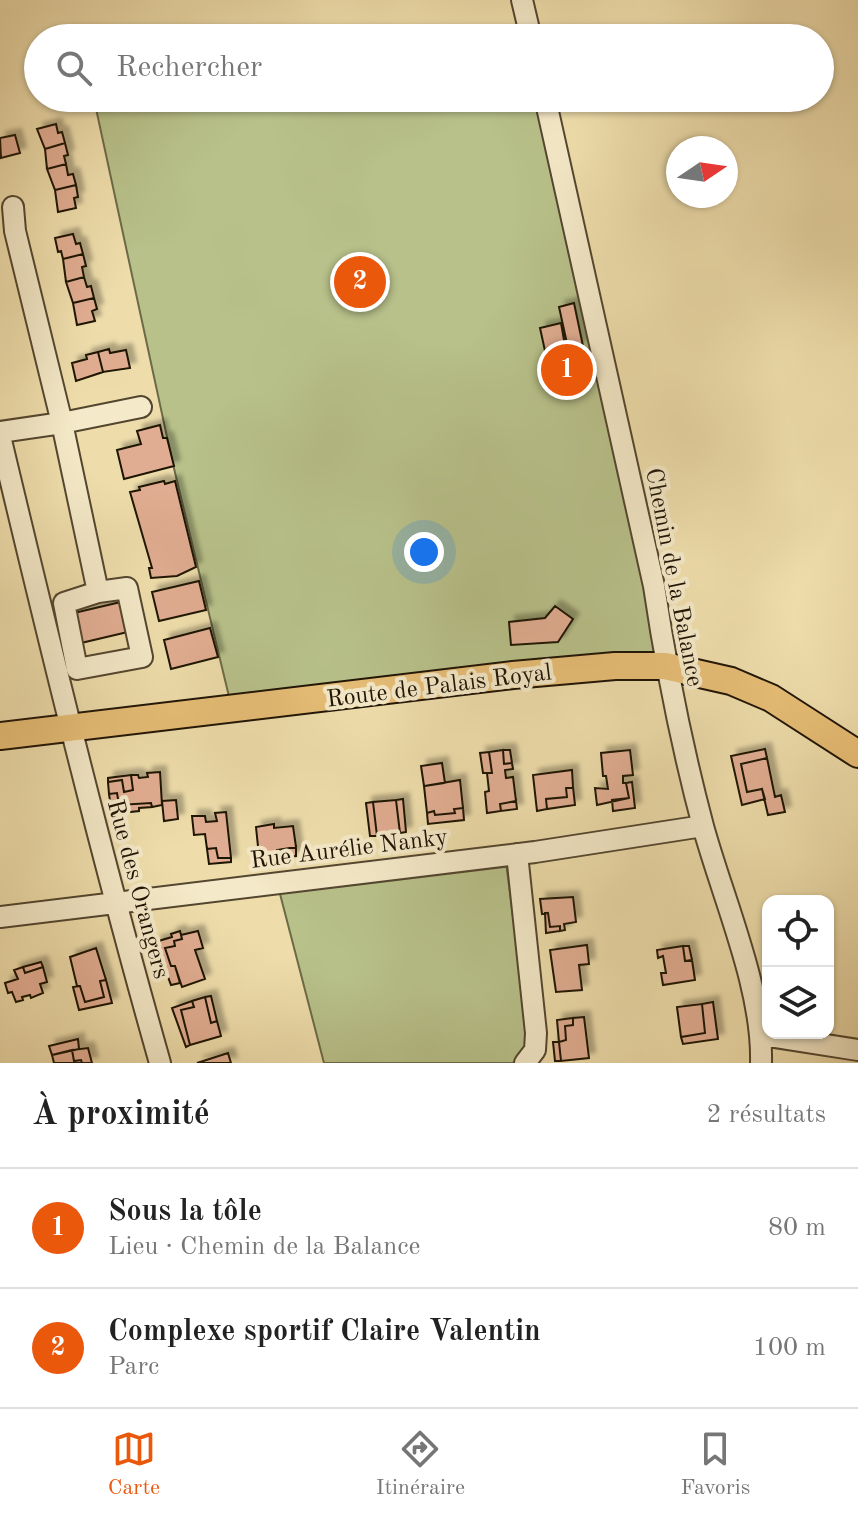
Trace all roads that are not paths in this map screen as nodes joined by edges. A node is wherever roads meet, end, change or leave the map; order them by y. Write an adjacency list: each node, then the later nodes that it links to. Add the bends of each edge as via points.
1 (522, 0): 2 (street)
2 (528, 24)
3 (548, 112): 9 (street, Chemin de la Balance, via 654,586)
4 (13, 207): 6 (street)
5 (141, 407): 6 (street)
6 (62, 423): 7 (street); 8 (street)
7 (0, 434): 10 (street, Rue des Orangers)
8 (98, 592): 8 (street, via 127,588 142,657 77,669 64,603)
9 (665, 666): 10 (main road, Route de Palais Royal, via 513,675); 12 (main road, Route de Palais Royal, via 731,681 771,698); 13 (street, Chemin de la Balance)
10 (70, 727): 11 (main road, Route de Palais Royal); 15 (street, Rue des Orangers)
11 (0, 736)
12 (858, 754)
13 (703, 826): 14 (street, Rue Aurélie Nanky); 17 (street, Chemin de la Balance)
14 (517, 854): 15 (street, Rue Aurélie Nanky); 21 (street, via 536,1033 535,1050)
15 (114, 901): 16 (street, Rue Aurélie Nanky); 20 (street, Rue des Orangers)
16 (0, 917)
17 (762, 1035): 22 (street, Chemin de la Balance)
18 (788, 1039): 19 (street)
19 (858, 1050)
20 (160, 1063)
21 (525, 1063)
22 (761, 1063)

